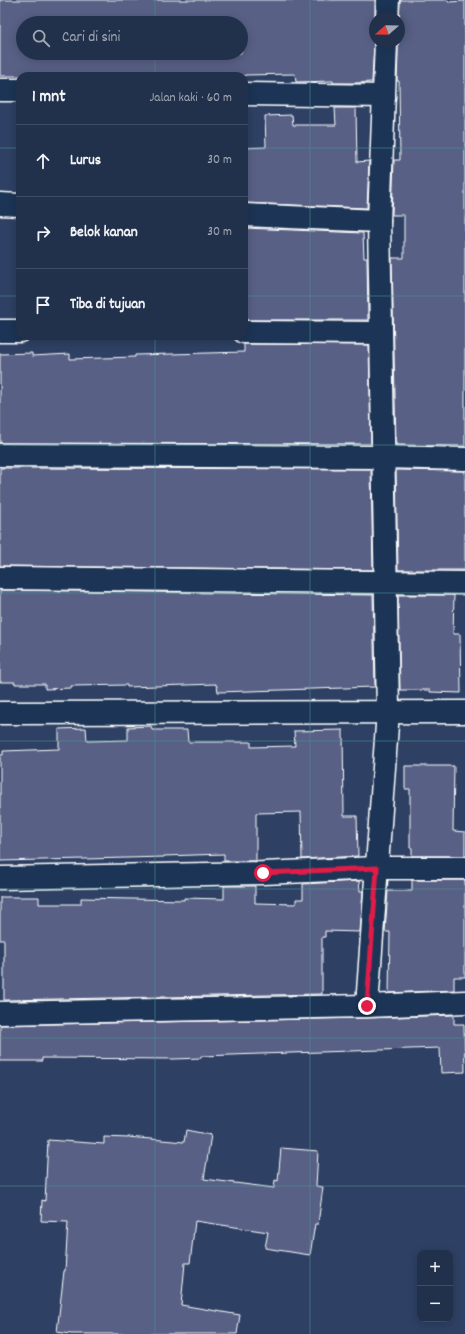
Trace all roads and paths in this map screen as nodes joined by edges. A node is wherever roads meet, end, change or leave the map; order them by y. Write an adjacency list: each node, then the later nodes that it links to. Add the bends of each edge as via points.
1 (388, 0): 2 (street)
2 (387, 12)
3 (386, 48): 7 (street)
4 (0, 90): 5 (street)
5 (16, 90)
6 (248, 94): 7 (street)
7 (384, 96): 11 (street)
8 (0, 204): 9 (street)
9 (16, 205)
10 (248, 215): 11 (street)
11 (379, 221): 15 (street)
12 (0, 331): 13 (street)
13 (16, 331)
14 (248, 332): 15 (street)
15 (381, 333): 17 (street)
16 (0, 455): 17 (street)
17 (383, 457): 18 (street); 20 (street)
18 (465, 459)
19 (0, 578): 20 (street)
20 (385, 582): 21 (street); 22 (street)
21 (465, 583)
22 (388, 711): 23 (street); 24 (street); 25 (street)
23 (465, 712)
24 (0, 713)
25 (377, 868): 26 (street); 27 (street); 29 (street)
26 (465, 868)
27 (0, 878)
28 (465, 1002): 29 (street)
29 (367, 1006): 30 (street)
30 (0, 1013)

